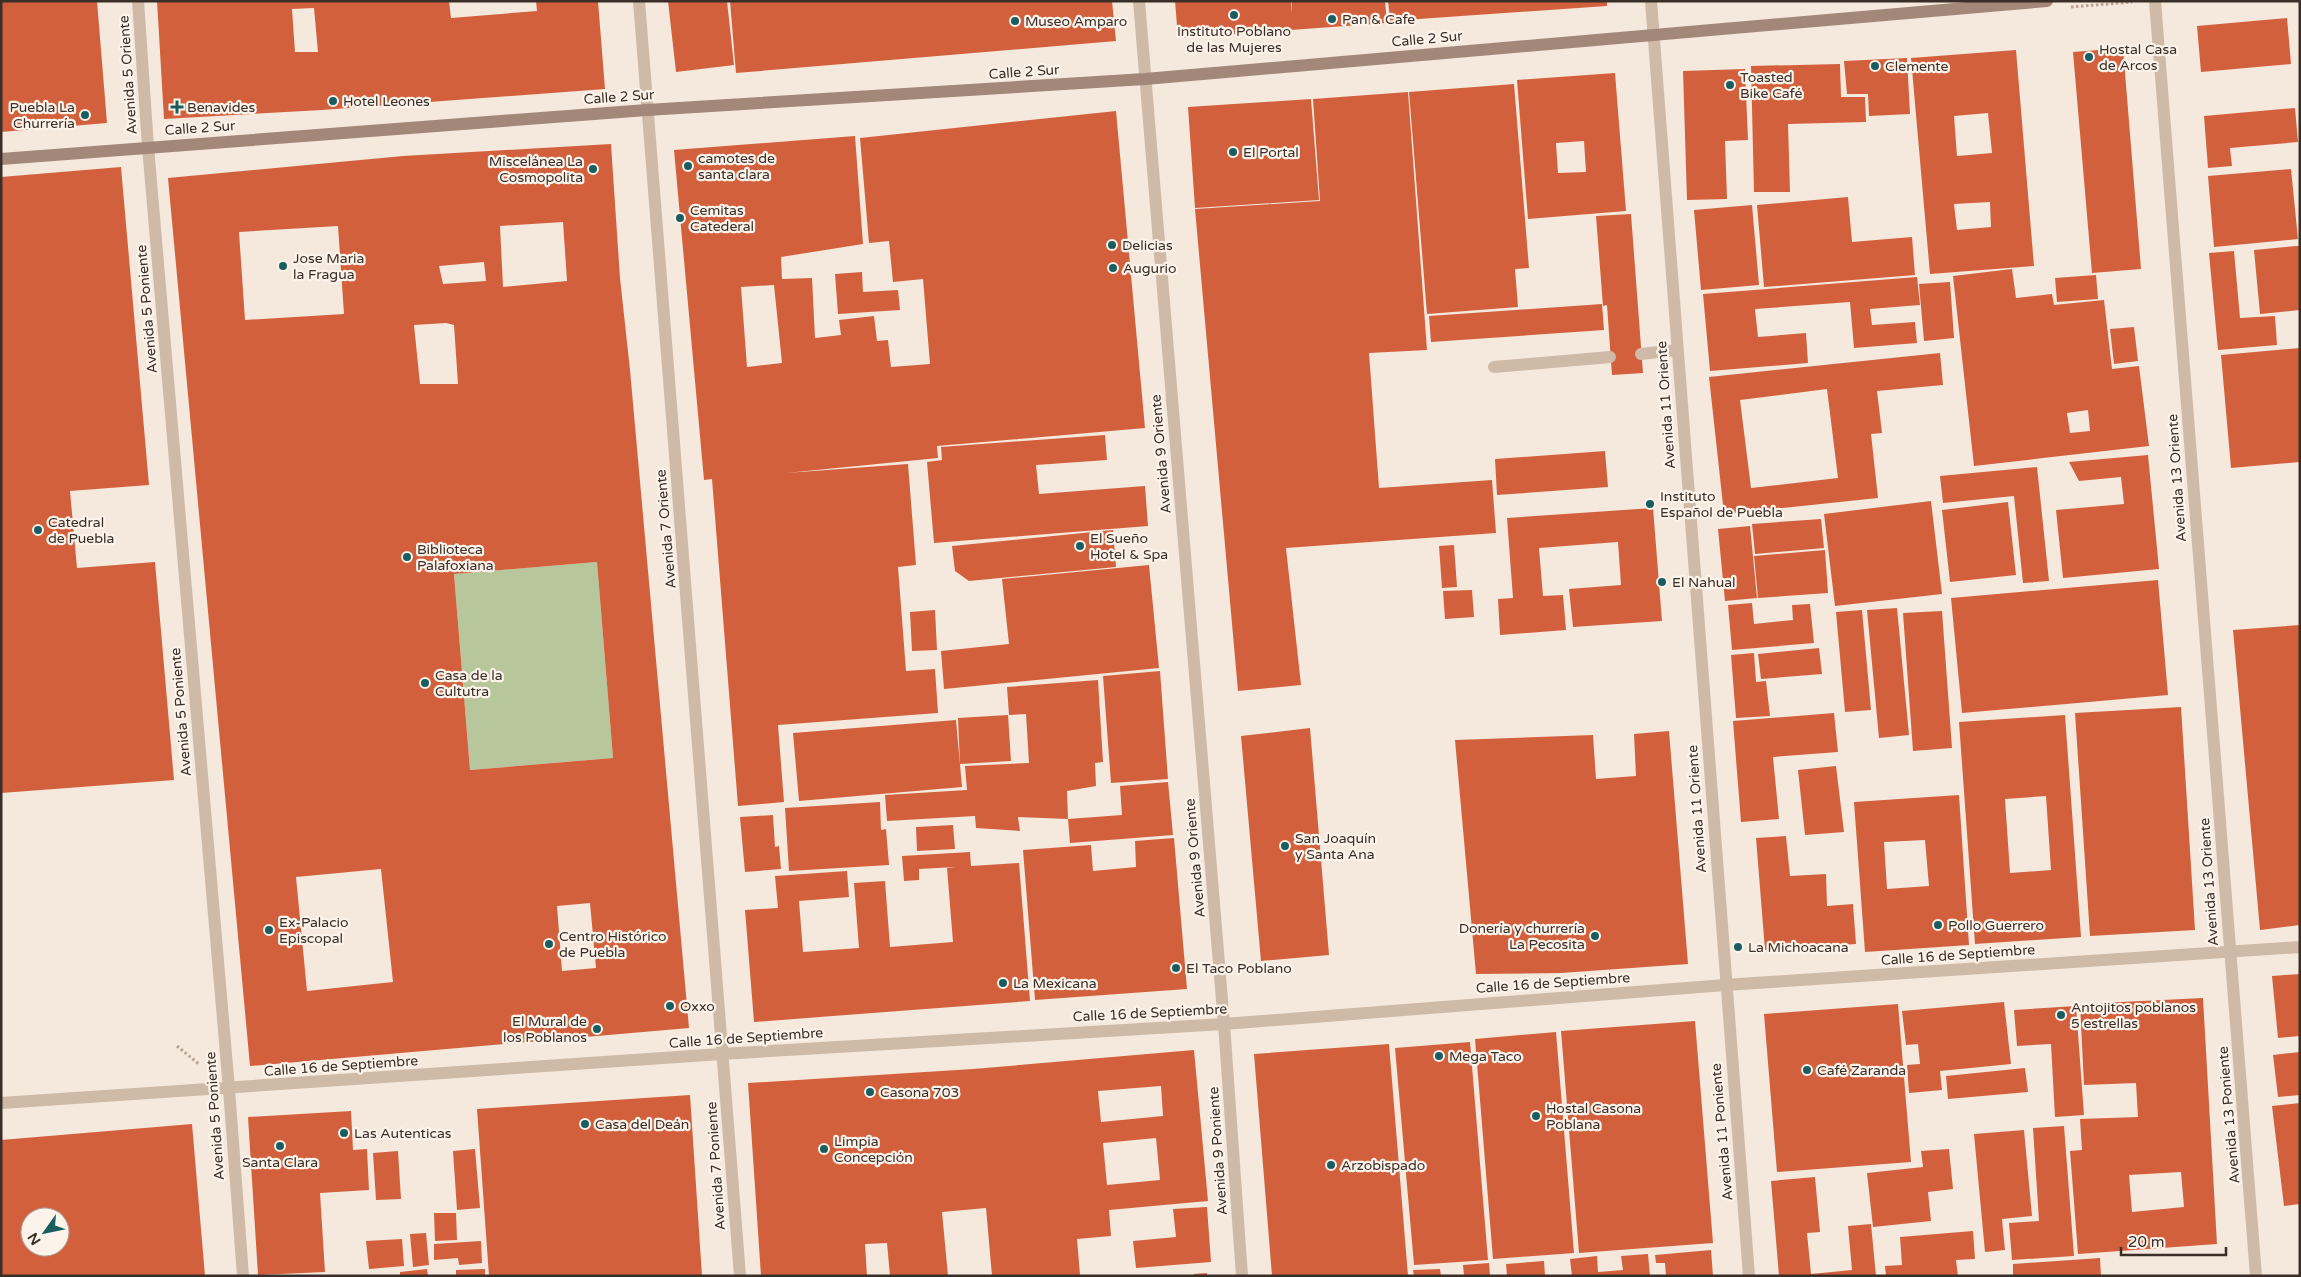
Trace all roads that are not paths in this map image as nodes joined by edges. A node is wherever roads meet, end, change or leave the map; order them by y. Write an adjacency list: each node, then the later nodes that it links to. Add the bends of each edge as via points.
1 (138, 1): 10 (street, Avenida 5 Oriente)
2 (639, 1): 9 (street, Avenida 7 Oriente)
3 (1139, 1): 8 (street, Avenida 9 Oriente)
4 (1651, 1): 7 (street, Avenida 11 Oriente)
5 (2047, 1): 7 (street, Calle 2 Sur)
6 (2155, 1): 17 (street, Avenida 13 Oriente)
7 (1654, 34): 8 (street, Calle 2 Sur); 12 (street, Avenida 11 Oriente)
8 (1145, 79): 9 (street, Calle 2 Sur); 19 (street, Avenida 9 Oriente)
9 (647, 110): 10 (street, Calle 2 Sur); 20 (street, Avenida 7 Oriente)
10 (148, 146): 11 (street, Calle 2 Sur); 21 (street, Avenida 5 Poniente)
11 (1, 159)
12 (1677, 350): 13 (street); 18 (street, Avenida 11 Oriente)
13 (1641, 354)
14 (1610, 357): 15 (street)
15 (1494, 367)
16 (2300, 947): 17 (street, Calle 16 de Septiembre)
17 (2229, 952): 18 (street, Calle 16 de Septiembre); 27 (street, Avenida 13 Poniente)
18 (1725, 985): 19 (street, Calle 16 de Septiembre); 26 (street, Avenida 11 Poniente)
19 (1224, 1024): 20 (street, Calle 16 de Septiembre); 25 (street, Avenida 9 Poniente)
20 (722, 1054): 21 (street, Calle 16 de Septiembre); 24 (street, Avenida 7 Poniente)
21 (229, 1088): 22 (street, Calle 16 de Septiembre); 23 (street, Avenida 5 Poniente)
22 (1, 1103)
23 (243, 1276)
24 (740, 1276)
25 (1242, 1276)
26 (1749, 1276)
27 (2256, 1276)

